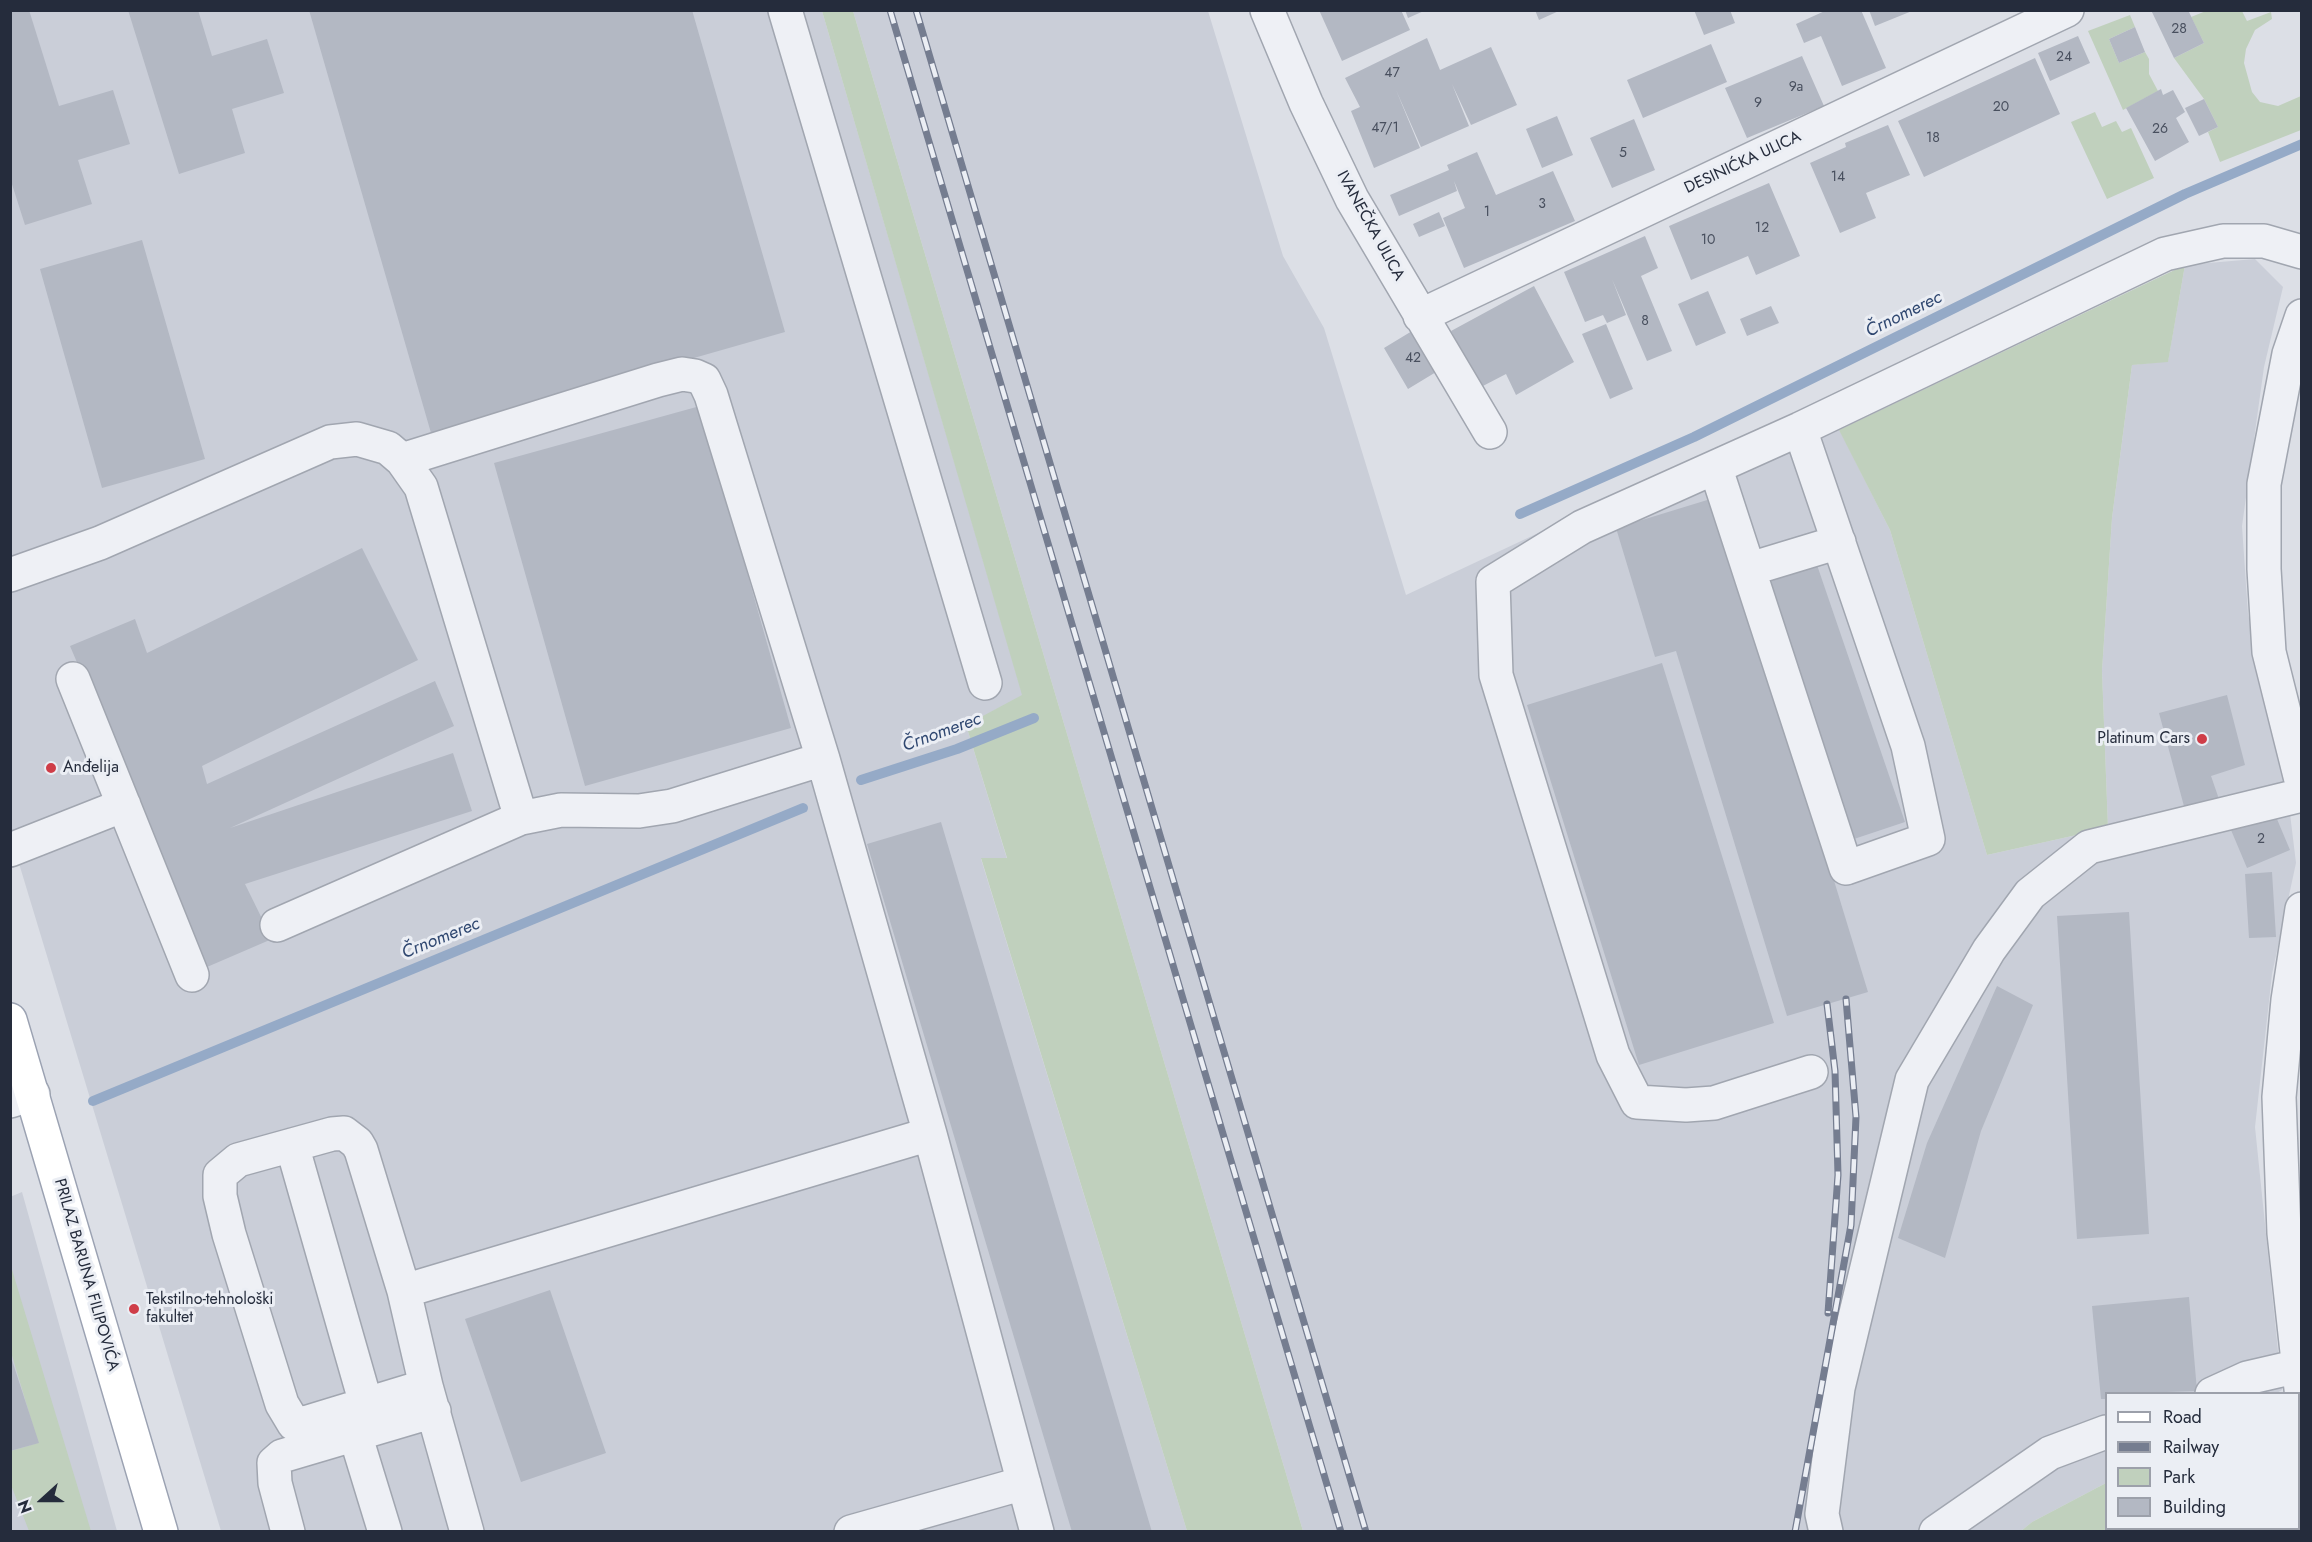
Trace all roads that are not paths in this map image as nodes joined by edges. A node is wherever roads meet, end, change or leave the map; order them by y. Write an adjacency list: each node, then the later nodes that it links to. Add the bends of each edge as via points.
1 (784, 10): 15 (street)
2 (1267, 10): 5 (street, IVANEČKA ULICA, via 1352,199)
3 (2067, 10): 5 (street, DESINIĆKA ULICA)
4 (2301, 252): 7 (street, via 2264,241 2233,241 2165,254)
5 (1420, 316): 8 (street, IVANEČKA ULICA)
6 (2301, 316): 17 (street, via 2289,354 2264,484 2264,537 2269,652)
7 (1800, 429): 10 (street); 11 (street)
8 (1490, 432)
9 (402, 460): 13 (street, via 388,448 357,439 330,442 100,543); 16 (street, via 658,380 682,375 704,380); 20 (street, via 421,488)
10 (1716, 469): 12 (street); 26 (street, via 1582,527 1493,582 1496,675 1613,1055 1637,1102 1714,1103)
11 (1839, 542): 12 (street); 12 (street, via 1908,746 1928,839 1846,868)
12 (1750, 569)
13 (10, 575)
14 (73, 679): 19 (street)
15 (985, 682)
16 (823, 759): 20 (street, via 672,806 639,811 561,810); 28 (street)
17 (2301, 784)
18 (2301, 795): 45 (street, via 2089,847 2030,894 1989,950 1912,1080 1838,1388 1822,1514)
19 (124, 805): 21 (street); 24 (street)
20 (521, 818): 23 (street)
21 (10, 850)
22 (2301, 909): 30 (street, via 2279,1097)
23 (277, 925)
24 (192, 975)
25 (10, 1020): 27 (main road, PRILAZ BARUNA FILIPOVIĆA)
26 (1811, 1072)
27 (22, 1097): 39 (main road, PRILAZ BARUNA FILIPOVIĆA)
28 (930, 1134): 31 (street); 38 (street)
29 (292, 1145): 31 (street, via 344,1133 357,1143); 36 (street); 36 (street, via 238,1160 220,1175 220,1196 229,1234 282,1404 294,1424)
30 (2293, 1229): 32 (street)
31 (404, 1291): 34 (street)
32 (2298, 1366): 33 (street, via 2247,1378); 35 (street)
33 (2216, 1392)
34 (430, 1398): 36 (street); 42 (street)
35 (2301, 1398)
36 (361, 1419): 40 (street, via 274,1463); 41 (street)
37 (2105, 1432): 46 (street, via 2050,1453)
38 (1024, 1483): 43 (street); 44 (street)
39 (161, 1532)
40 (288, 1532)
41 (385, 1532)
42 (467, 1532)
43 (851, 1532)
44 (1037, 1532)
45 (1826, 1532)
46 (1936, 1532)

